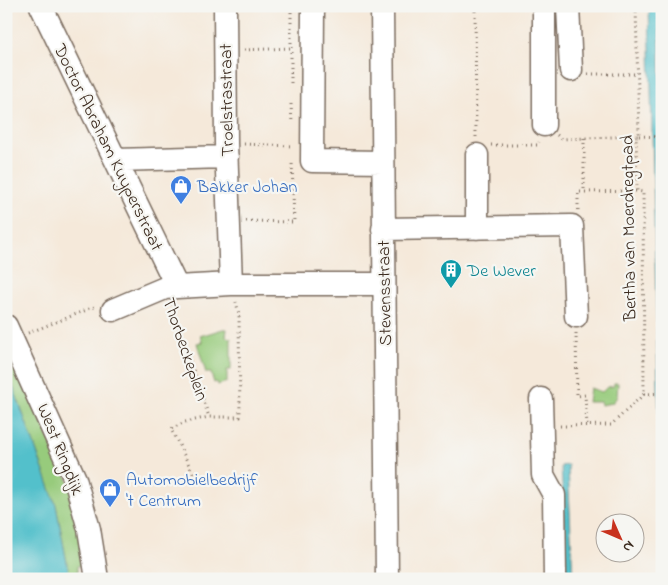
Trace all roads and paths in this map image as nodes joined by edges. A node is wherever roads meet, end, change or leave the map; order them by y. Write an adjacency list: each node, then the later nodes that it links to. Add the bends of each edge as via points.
1 (41, 6): 25 (street, Doctor Abraham Kuyperstraat)
2 (225, 6): 11 (street, Troelstrastraat)
3 (291, 6): 10 (path)
4 (313, 6): 26 (street, via 312,161)
5 (382, 6): 26 (street, Stevensstraat)
6 (475, 6): 24 (path)
7 (544, 6): 16 (street)
8 (568, 6): 12 (street)
9 (636, 6): 13 (path, Bertha van Moerdregtpad)
10 (291, 48): 11 (path); 14 (path)
11 (226, 51): 23 (street, Troelstrastraat)
12 (571, 70): 13 (path, via 576,74)
13 (638, 74): 18 (path, Bertha van Moerdregtpad)
14 (291, 83)
15 (292, 104): 17 (path)
16 (544, 125)
17 (292, 130)
18 (640, 136): 19 (path); 27 (path, Bertha van Moerdregtpad, via 636,136)
19 (662, 137)
20 (292, 138): 22 (path)
21 (584, 138): 27 (path, via 584,192)
22 (292, 146): 23 (path); 28 (path, via 294,222)
23 (226, 150): 25 (street); 28 (street, Troelstrastraat)
24 (477, 155): 29 (street)
25 (116, 160): 33 (street, Doctor Abraham Kuyperstraat)
26 (383, 162): 30 (street, Stevensstraat)
27 (637, 191): 38 (path, Bertha van Moerdregtpad, via 643,192)
28 (230, 221): 31 (street, Troelstrastraat)
29 (477, 228): 30 (street); 35 (street, via 572,226)
30 (383, 229): 32 (street, Stevensstraat)
31 (231, 284): 32 (street); 33 (street, Thorbeckeplein); 40 (path, Thorbeckeplein, via 239,314 240,417)
32 (384, 284): 45 (street, Stevensstraat)
33 (171, 288): 34 (street, Thorbeckeplein); 40 (path, Thorbeckeplein, via 176,316)
34 (113, 310): 36 (path, via 109,301)
35 (576, 316): 41 (path, via 577,396 585,395)
36 (9, 332): 44 (street, West Ringdijk, via 75,479 89,529)
37 (662, 393): 38 (path)
38 (644, 394): 41 (path, via 611,426)
39 (541, 399): 42 (street)
40 (209, 417): 43 (path, via 184,422 171,429)
41 (587, 425): 42 (path)
42 (542, 426): 46 (street, via 543,475 554,495)
43 (193, 473)
44 (97, 579)
45 (387, 579)
46 (555, 579)

